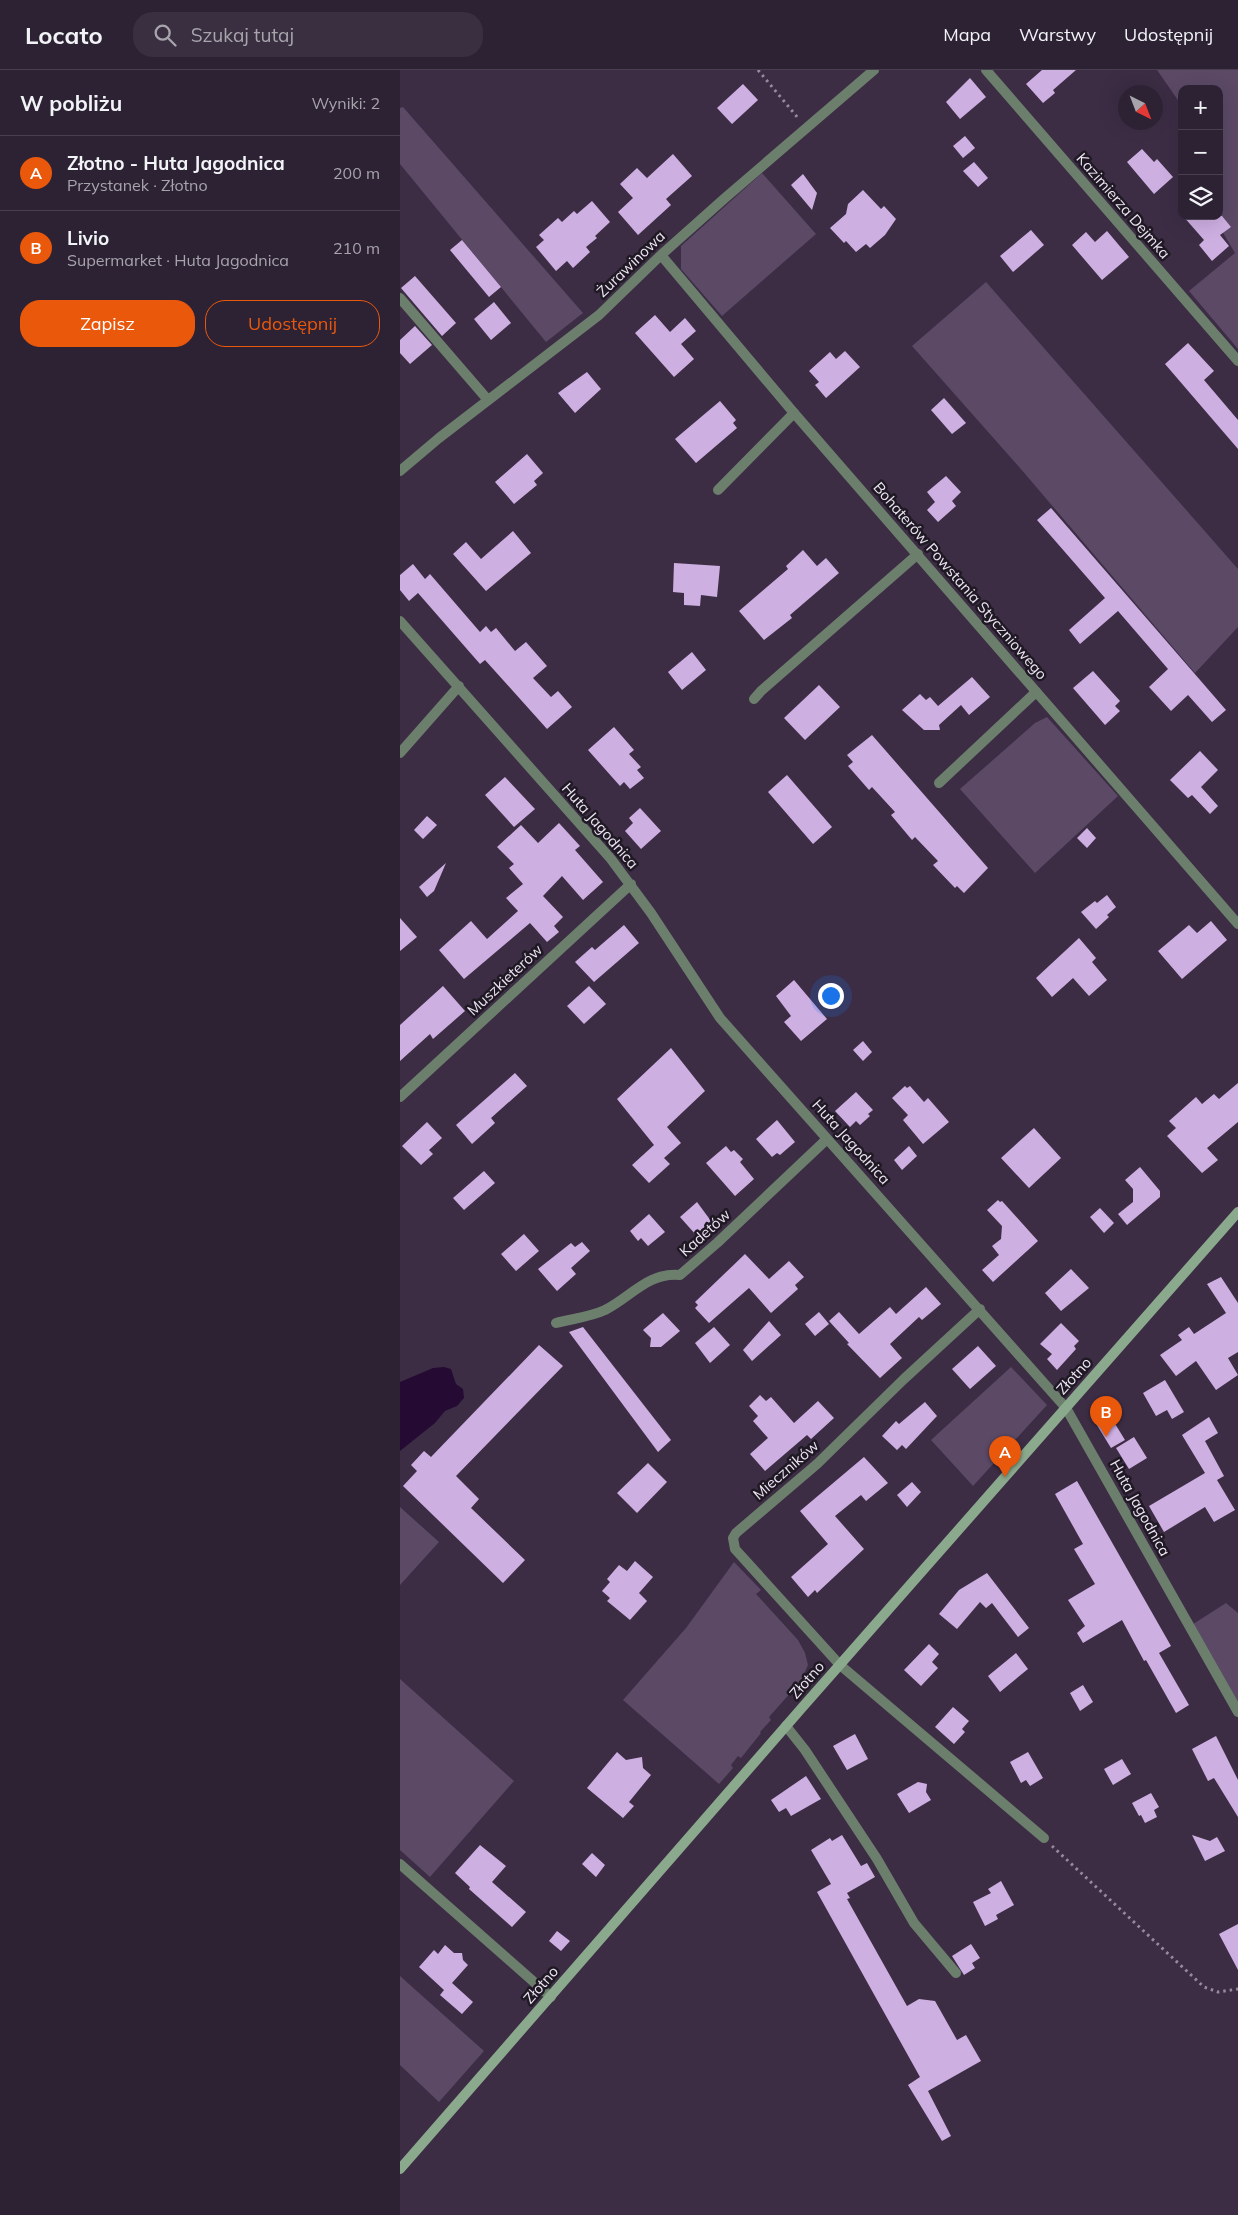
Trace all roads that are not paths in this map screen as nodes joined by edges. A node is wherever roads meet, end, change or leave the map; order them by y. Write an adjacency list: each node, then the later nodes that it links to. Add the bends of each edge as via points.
1 (874, 70): 3 (street, Żurawinowa)
2 (986, 70): 5 (street, Kazimierza Dejmka)
3 (661, 256): 6 (street, Żurawinowa, via 599,315); 7 (street, Bohaterów Powstania Styczniowego)
4 (400, 298): 6 (street)
5 (1238, 361)
6 (488, 400): 8 (street, Żurawinowa)
7 (794, 413): 9 (street); 10 (street, Bohaterów Powstania Styczniowego)
8 (400, 471)
9 (718, 490)
10 (918, 554): 13 (street, Bohaterów Powstania Styczniowego); 14 (street)
11 (400, 620): 12 (street, Huta Jagodnica)
12 (459, 686): 15 (street); 17 (street, Huta Jagodnica)
13 (1036, 692): 16 (street); 18 (street, Bohaterów Powstania Styczniowego)
14 (754, 699)
15 (400, 753)
16 (938, 783)
17 (631, 884): 19 (street, Muszkieterów); 20 (street, Huta Jagodnica, via 720,1018)
18 (1238, 924)
19 (400, 1097)
20 (827, 1139): 22 (street, Huta Jagodnica); 23 (street, Kadetów, via 680,1275 666,1274 651,1280 604,1311)
21 (1238, 1212): 24 (street, Złotno)
22 (980, 1309): 24 (street, Huta Jagodnica); 25 (street, Mieczników, via 830,1452 733,1538 735,1549)
23 (556, 1323)
24 (1066, 1408): 25 (street, Złotno); 26 (street, Huta Jagodnica)
25 (840, 1665): 27 (street, Złotno); 28 (street)
26 (1238, 1712)
27 (786, 1726): 30 (street, via 877,1859 914,1923); 31 (street, Złotno)
28 (1044, 1838)
29 (400, 1864): 31 (street)
30 (956, 1973)
31 (551, 1997): 32 (street, Złotno)
32 (400, 2169)

